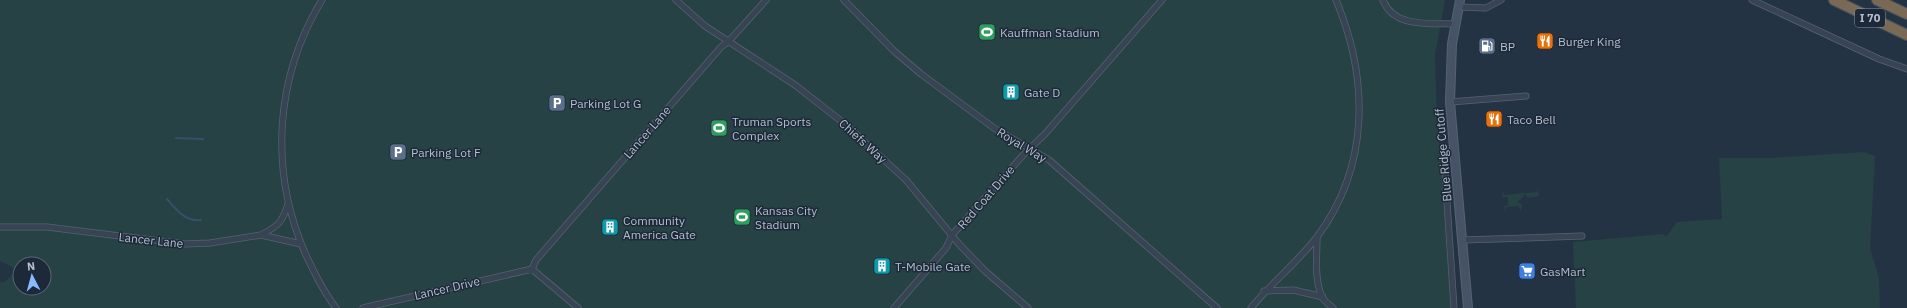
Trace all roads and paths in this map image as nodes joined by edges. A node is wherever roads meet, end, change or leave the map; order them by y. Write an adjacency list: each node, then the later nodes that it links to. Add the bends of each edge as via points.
1 (322, 0): 22 (street, via 302,37 286,91 281,155)
2 (676, 0): 16 (street, Chiefs Way, via 705,26)
3 (766, 0): 16 (street, Lancer Lane)
4 (844, 0): 21 (street, Royal Way, via 894,51 921,74 994,128)
5 (1162, 0): 21 (street, Red Coat Drive, via 1046,134)
6 (1336, 0): 27 (street, via 1354,52 1360,98 1359,123 1349,175 1335,208)
7 (1383, 0): 14 (street, via 1393,14 1402,20)
8 (1501, 0): 12 (street, via 1486,8)
9 (1752, 0): 17 (street, via 1879,59)
10 (1834, 0): 15 (highway, I 70)
11 (1877, 0): 13 (highway, I 70)
12 (1459, 4): 14 (main road, Blue Ridge Cutoff)
13 (1907, 14)
14 (1455, 24): 19 (main road, Blue Ridge Cutoff)
15 (1907, 35)
16 (729, 41): 25 (street, Chiefs Way, via 795,85 845,124 906,180); 30 (street, Lancer Lane, via 721,47 536,260)
17 (1907, 69)
18 (1526, 96): 19 (street)
19 (1450, 102): 20 (main road, Blue Ridge Cutoff)
20 (1455, 148): 28 (main road, Blue Ridge Cutoff); 33 (street, via 1444,157)
21 (1029, 150): 25 (street, Red Coat Drive); 39 (street, Royal Way, via 1048,160)
22 (288, 204): 24 (street, via 277,226); 29 (street)
23 (0, 227): 24 (street, Lancer Lane, via 47,227 185,244 210,244)
24 (261, 235): 29 (street, Lancer Lane)
25 (952, 235): 37 (street, Red Coat Drive, via 946,248); 38 (street, Chiefs Way, via 985,271)
26 (1582, 236): 28 (street)
27 (1317, 237): 31 (street, via 1295,263); 32 (street, via 1317,270)
28 (1464, 240): 42 (main road, Blue Ridge Cutoff)
29 (301, 244): 34 (street, via 316,276)
30 (532, 269): 35 (street, Lancer Drive); 36 (street)
31 (1264, 291): 32 (street, via 1293,290); 40 (street)
32 (1323, 297): 41 (street)
33 (1454, 306)
34 (336, 308)
35 (363, 308)
36 (578, 308)
37 (894, 308)
38 (1028, 308)
39 (1217, 308)
40 (1251, 308)
41 (1333, 308)
42 (1468, 308)

